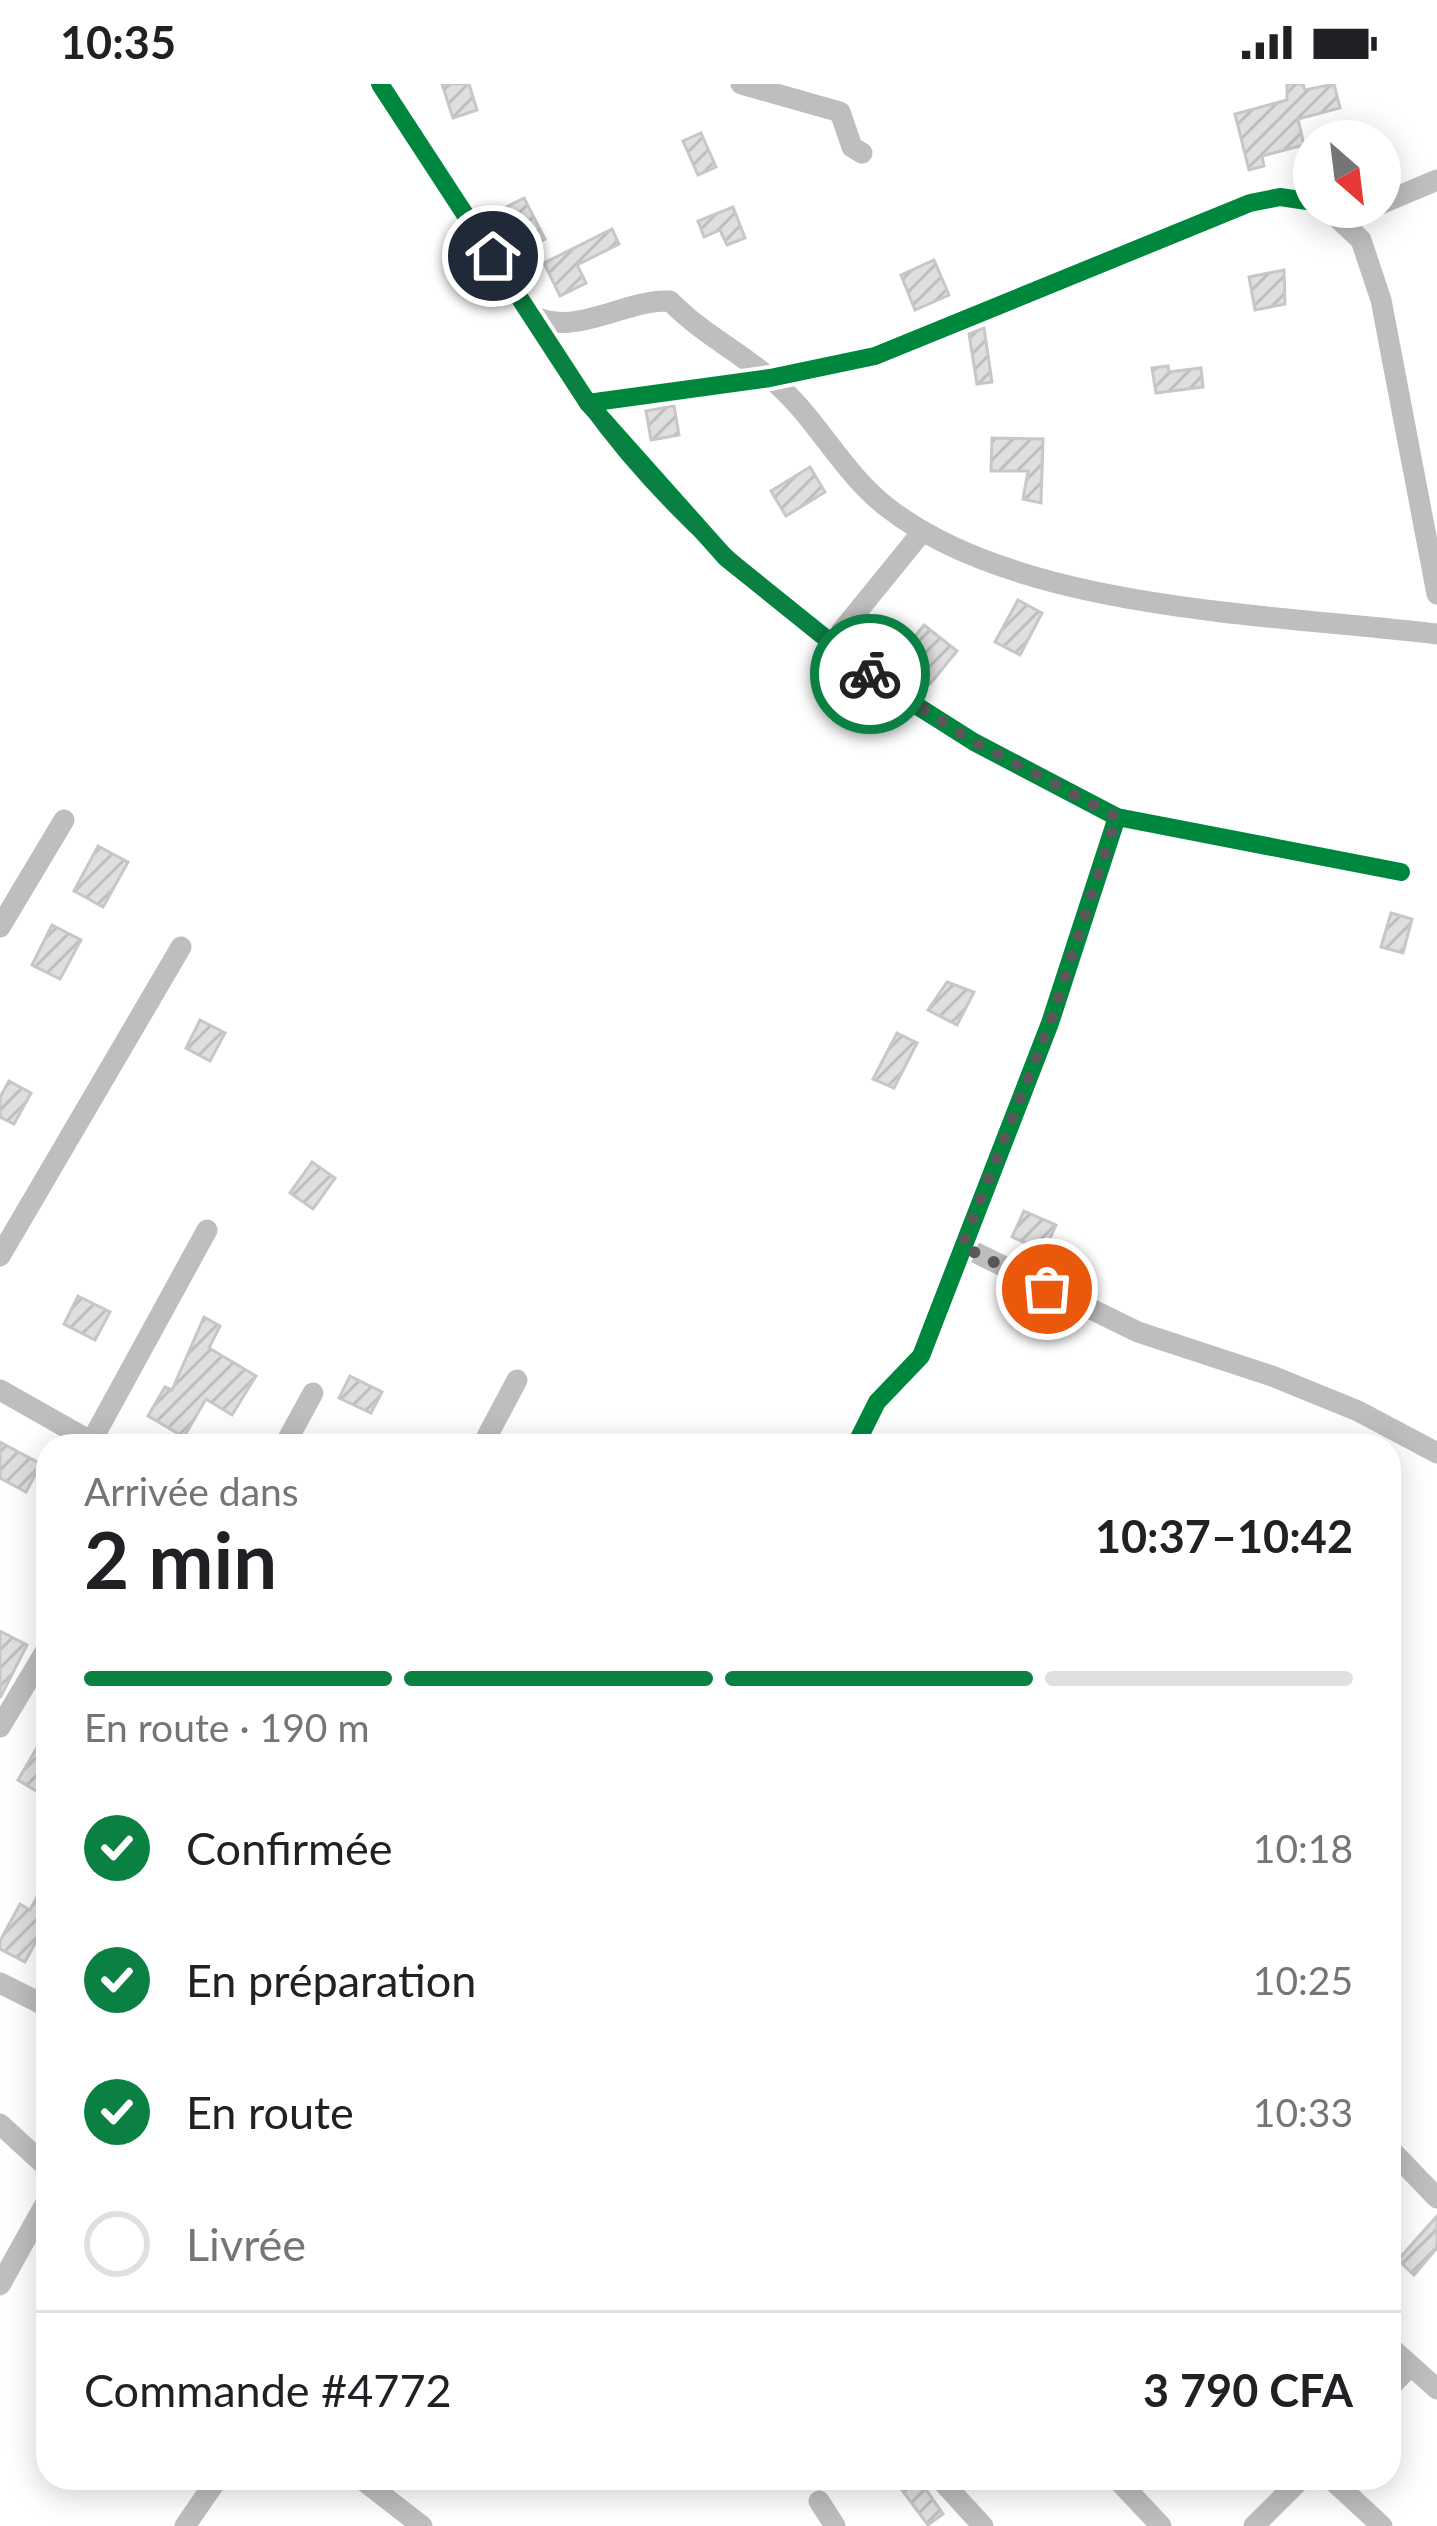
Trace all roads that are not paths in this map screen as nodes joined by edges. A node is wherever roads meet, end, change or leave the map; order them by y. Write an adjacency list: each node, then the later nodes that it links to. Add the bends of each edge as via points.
1 (380, 84): 8 (street)
2 (741, 84): 3 (street, via 840,112)
3 (862, 153)
4 (1437, 180): 5 (street)
5 (1401, 195)
6 (1293, 199): 9 (street, via 1250,203 875,356)
7 (1349, 228): 12 (street, via 1382,300)
8 (535, 317): 9 (street, via 586,320 670,301 703,334); 10 (street)
9 (770, 378): 10 (street); 11 (street, via 853,477)
10 (588, 404): 14 (street, via 726,558)
11 (922, 532): 13 (street, via 1029,575 1106,592); 14 (street)
12 (1437, 594)
13 (1437, 634)
14 (831, 644): 15 (street, via 974,742)
15 (1117, 817): 17 (street); 21 (street, via 1050,1023)
16 (64, 820): 18 (street)
17 (1401, 872)
18 (0, 927)
19 (181, 947): 22 (street)
20 (207, 1229): 27 (street)
21 (962, 1246): 30 (street, via 921,1356 877,1402); 31 (street, via 1138,1332 1272,1376)
22 (0, 1256)
23 (517, 1380): 29 (street)
24 (0, 1390): 26 (street)
25 (313, 1393): 28 (street)
26 (77, 1434)
27 (100, 1434)
28 (291, 1434)
29 (488, 1434)
30 (861, 1434)
31 (1396, 1434)
32 (1401, 1436): 33 (street)
33 (1437, 1453)
34 (36, 1667): 35 (street)
35 (0, 1727)
36 (0, 1983): 37 (street)
37 (36, 2002)
38 (0, 2124): 39 (street)
39 (36, 2157)
40 (1401, 2160): 41 (street)
41 (1437, 2198)
42 (36, 2220): 43 (street)
43 (0, 2284)
44 (1401, 2357): 45 (street)
45 (1411, 2366): 46 (street); 47 (street)
46 (1401, 2376)
47 (1437, 2389)
48 (210, 2490): 55 (street)
49 (376, 2490): 56 (street)
50 (950, 2490): 58 (street)
51 (1128, 2490): 59 (street)
52 (1290, 2490): 60 (street)
53 (1343, 2490): 61 (street)
54 (819, 2501): 57 (street)
55 (185, 2526)
56 (422, 2526)
57 (835, 2526)
58 (983, 2526)
59 (1162, 2526)
60 (1254, 2526)
61 (1382, 2526)

